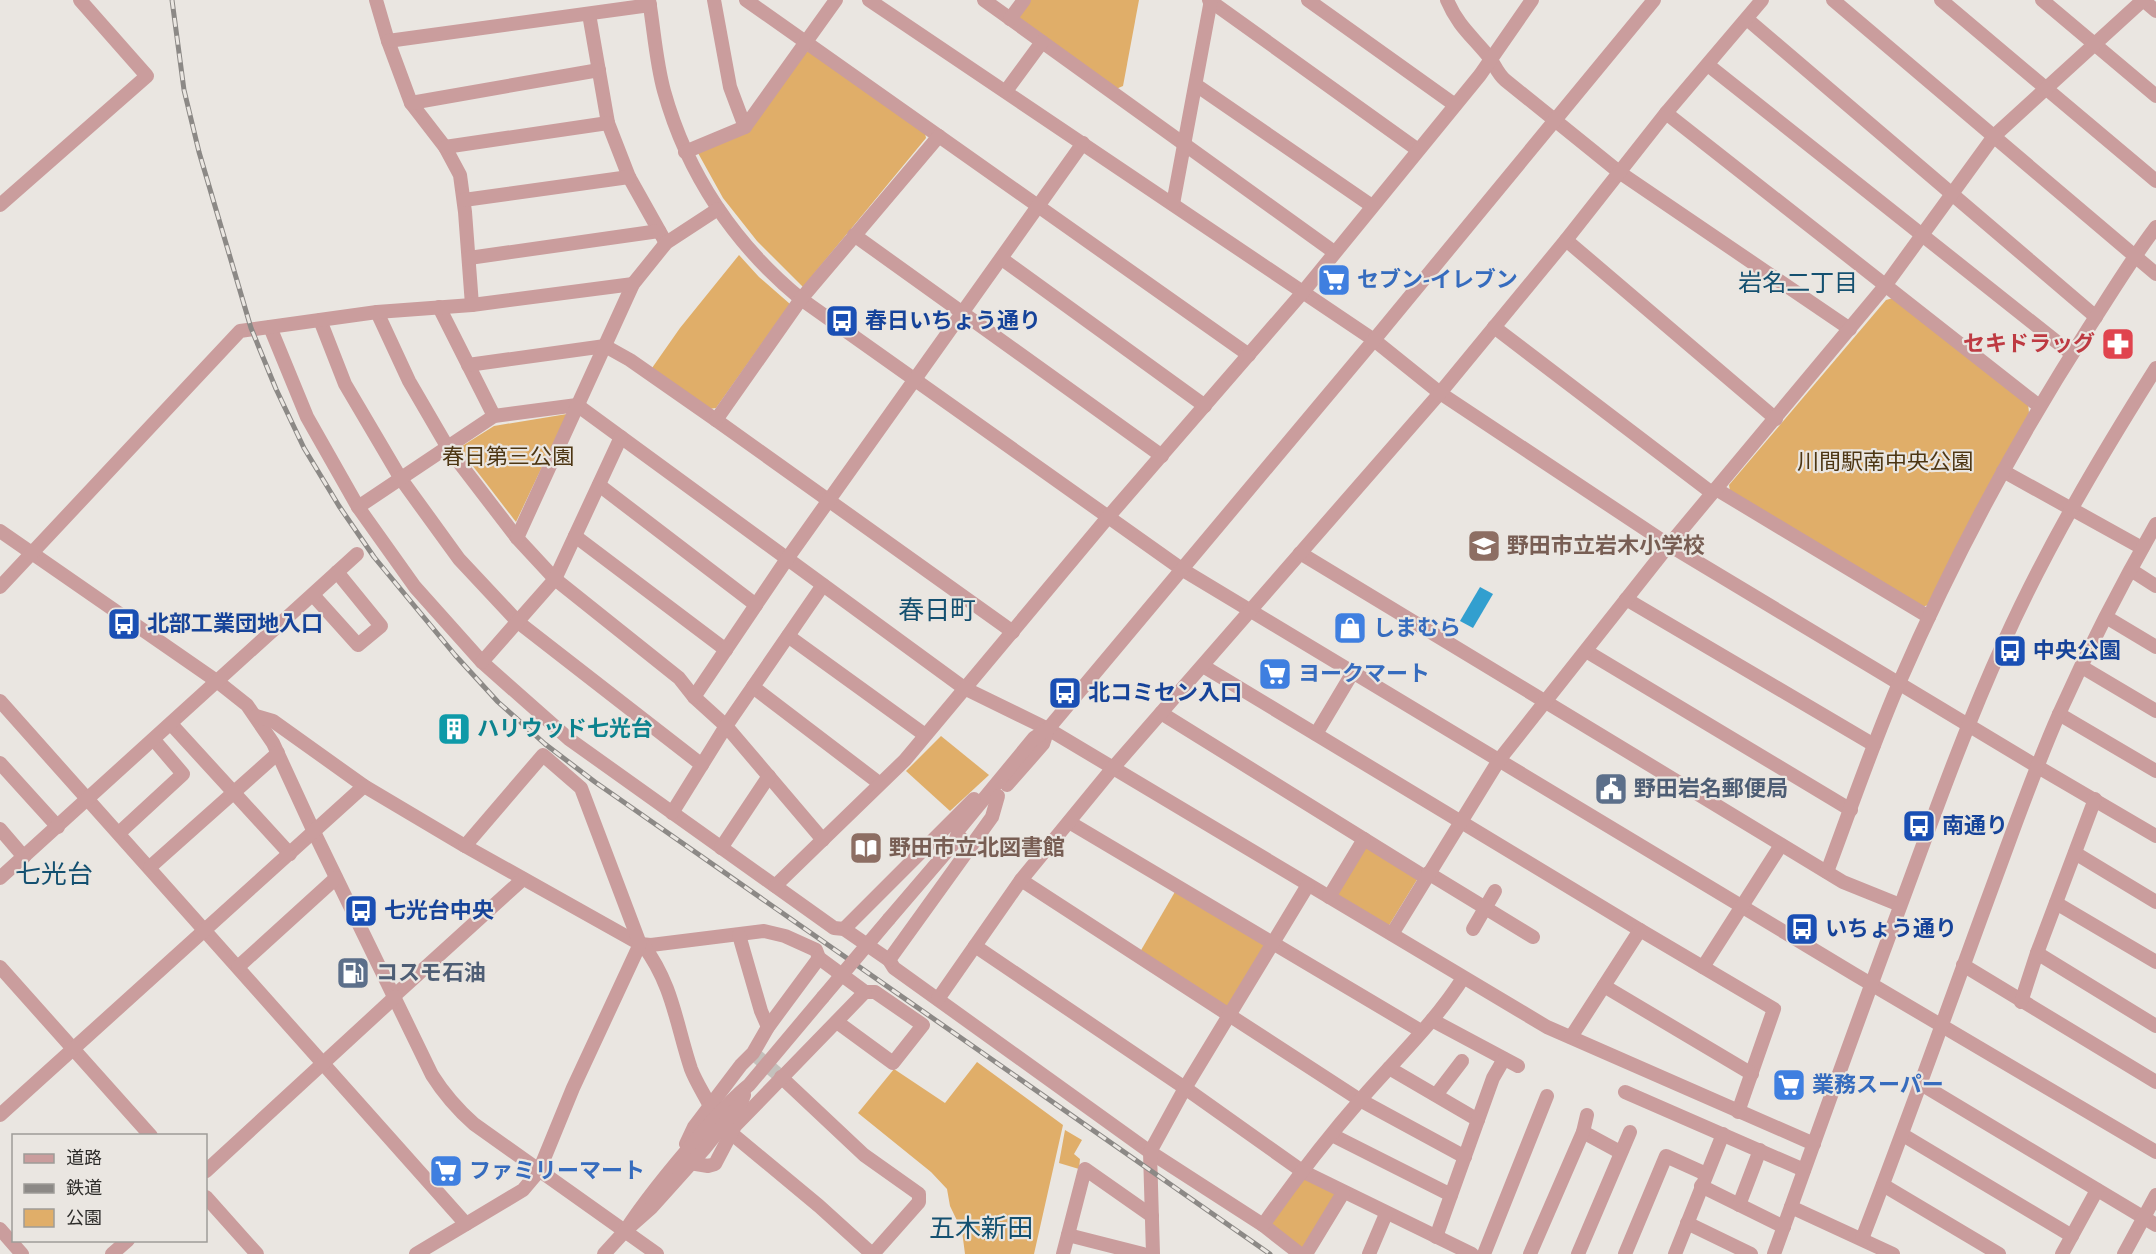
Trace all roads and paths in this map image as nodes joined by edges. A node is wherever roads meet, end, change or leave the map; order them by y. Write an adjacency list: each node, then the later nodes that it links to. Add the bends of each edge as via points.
1 (80, 0): 54 (street, via 147,76)
2 (376, 0): 24 (street)
3 (714, 0): 40 (street, via 730,87)
4 (746, 0): 25 (street)
5 (836, 0): 25 (street)
6 (869, 0): 33 (street)
7 (984, 0): 22 (street)
8 (1024, 0): 22 (street)
9 (1210, 0): 31 (street); 46 (street)
10 (1447, 0): 28 (street, via 1457,21)
11 (1532, 0): 28 (street)
12 (1654, 0): 38 (street)
13 (1762, 0): 23 (street)
14 (1833, 0): 42 (street)
15 (1941, 0): 32 (street)
16 (2042, 0): 27 (street)
17 (2143, 0): 20 (street); 27 (street)
18 (1316, 2): 36 (street)
19 (649, 3): 21 (street); 47 (street, via 664,89)
20 (2156, 11)
21 (589, 14): 24 (street); 30 (street)
22 (1010, 19): 26 (street)
23 (1747, 19): 29 (street); 51 (street)
24 (388, 41): 35 (street)
25 (806, 42): 40 (street); 41 (street)
26 (1042, 42): 33 (street); 44 (street)
27 (2095, 45): 32 (street); 34 (street)
28 (1491, 60): 36 (street); 38 (street, via 1496,72)
29 (1708, 65): 37 (street); 60 (street)
30 (599, 70): 35 (street); 39 (street)
31 (1196, 85): 44 (street); 56 (street)
32 (2044, 89): 42 (street); 50 (street)
33 (1006, 91): 43 (street)
34 (2156, 96)
35 (411, 103): 45 (street)
36 (1455, 105): 46 (street)
37 (1666, 113): 48 (street); 69 (street)
38 (1555, 121): 48 (street); 81 (street)
39 (608, 123): 45 (street); 49 (street)
40 (745, 127): 47 (street)
41 (939, 136): 55 (street); 59 (street)
42 (1994, 136): 51 (street); 64 (street)
43 (1083, 143): 53 (street); 55 (street)
44 (1185, 145): 53 (street); 63 (street)
45 (445, 147): 52 (street, via 460,176)
46 (1418, 150): 56 (street)
47 (685, 152): 57 (street)
48 (1619, 172): 62 (street); 80 (street)
49 (629, 177): 52 (street); 61 (street)
50 (2156, 181)
51 (1952, 194): 60 (street); 76 (street)
52 (464, 200): 65 (street)
53 (1173, 204): 70 (street)
54 (0, 205)
55 (1038, 206): 66 (street); 84 (street)
56 (1372, 206): 63 (street)
57 (718, 209): 61 (street); 71 (street, via 758,260)
58 (2156, 227): 64 (street)
59 (854, 235): 71 (street); 75 (street)
60 (1921, 236): 69 (street); 83 (street)
61 (663, 237): 65 (street); 68 (street)
62 (1566, 240): 79 (street); 93 (street)
63 (1334, 252): 70 (street)
64 (2135, 256): 67 (street); 76 (street)
65 (469, 258): 72 (street)
66 (1002, 259): 75 (street); 90 (street)
67 (2156, 274)
68 (633, 284): 72 (street); 82 (street)
69 (1885, 286): 80 (street); 91 (street)
70 (1303, 292): 81 (street); 84 (street)
71 (801, 299): 87 (street); 94 (street)
72 (472, 305): 73 (street)
73 (439, 307): 74 (street); 85 (street)
74 (377, 312): 77 (street); 96 (street, via 409,381)
75 (963, 313): 87 (street); 97 (street)
76 (2096, 317): 83 (street)
77 (320, 320): 78 (street); 99 (street, via 345,384)
78 (270, 327): 103 (street, via 307,417); 112 (street, via 240,331)
79 (1494, 327): 88 (street); 101 (street)
80 (1850, 329): 93 (street)
81 (1374, 340): 88 (street); 116 (street)
82 (605, 346): 85 (street); 89 (street); 94 (street)
83 (2072, 354): 91 (street)
84 (1249, 355): 90 (street)
85 (468, 364): 92 (street)
86 (2156, 368): 104 (street)
87 (915, 380): 102 (street); 105 (street)
88 (1440, 393): 110 (street); 113 (street)
89 (577, 405): 92 (street); 95 (street); 109 (street)
90 (1205, 406): 97 (street)
91 (2039, 406): 98 (street)
92 (494, 416): 96 (street)
93 (1776, 419): 101 (street)
94 (716, 420): 102 (street)
95 (621, 437): 100 (street); 115 (street)
96 (448, 448): 99 (street); 109 (street)
97 (1162, 456): 105 (street)
98 (2003, 471): 104 (street); 127 (street)
99 (401, 479): 103 (street); 129 (street, via 459,559)
100 (598, 485): 108 (street); 125 (street)
101 (1714, 491): 110 (street); 127 (street)
102 (829, 500): 115 (street); 130 (street)
103 (358, 507): 135 (street, via 415,587)
104 (2072, 509): 111 (street); 151 (street, via 2040,567)
105 (1109, 516): 116 (street); 130 (street)
106 (2156, 525): 111 (street)
107 (0, 531): 112 (street)
108 (575, 537): 119 (street); 133 (street)
109 (517, 538): 119 (street)
110 (1669, 545): 124 (street); 140 (street)
111 (2142, 548): 117 (street)
112 (31, 553): 122 (street); 139 (street)
113 (1300, 553): 126 (street); 145 (street)
114 (357, 554): 118 (street)
115 (788, 559): 120 (street); 125 (street)
116 (1183, 570): 126 (street); 153 (street)
117 (2130, 570): 121 (street); 128 (street)
118 (337, 572): 123 (street); 123 (street, via 381,626 358,645)
119 (555, 579): 129 (street); 143 (street, via 679,678)
120 (823, 585): 131 (street); 142 (street)
121 (2156, 586)
122 (0, 587)
123 (313, 595): 139 (street)
124 (1626, 599): 134 (street); 159 (street)
125 (756, 605): 133 (street)
126 (1250, 610): 136 (street); 138 (street)
127 (1929, 617): 140 (street)
128 (2106, 617): 132 (street); 137 (street)
129 (518, 622): 135 (street); 163 (street)
130 (1013, 632): 142 (street)
131 (788, 636): 141 (street); 155 (street)
132 (2156, 647)
133 (726, 650): 143 (street)
134 (1586, 651): 145 (street); 174 (street)
135 (482, 662): 175 (street, via 569,739)
136 (1203, 666): 147 (street); 156 (street)
137 (2082, 667): 146 (street); 148 (street)
138 (1353, 672): 156 (street); 161 (street)
139 (218, 682): 149 (street); 150 (street)
140 (1900, 682): 151 (street); 159 (street)
141 (753, 687): 152 (street); 168 (street)
142 (964, 688): 153 (street); 155 (street)
143 (694, 697): 152 (street)
144 (0, 701): 173 (street)
145 (1544, 702): 161 (street); 185 (street)
146 (2156, 711)
147 (1161, 714): 165 (street); 183 (street)
148 (2059, 714): 164 (street); 166 (street)
149 (256, 716): 154 (street, via 273,721); 157 (street)
150 (171, 724): 158 (street); 170 (street)
151 (1968, 724): 164 (street); 205 (street)
152 (726, 726): 163 (street); 167 (street)
153 (1048, 729): 165 (street); 171 (street, via 1043,744)
154 (288, 732): 157 (street); 169 (street)
155 (925, 735): 168 (street)
156 (1316, 735): 177 (street)
157 (271, 739): 160 (street)
158 (154, 740): 173 (street); 181 (street, via 183,774)
159 (1874, 745): 174 (street)
160 (278, 753): 170 (street); 180 (street)
161 (1499, 760): 177 (street); 204 (street)
162 (0, 763): 178 (street)
163 (702, 765): 175 (street)
164 (2038, 767): 172 (street); 221 (street)
165 (1112, 769): 176 (street); 198 (street)
166 (2156, 771)
167 (769, 776): 184 (street); 187 (street)
168 (879, 783): 184 (street)
169 (364, 786): 180 (street); 186 (street)
170 (234, 792): 189 (street); 191 (street)
171 (995, 793): 207 (street, via 978,795); 219 (street, via 992,817); 273 (street, bridge, via 967,834 955,842 749,1085 741,1103)
172 (2095, 799): 182 (street); 188 (street)
173 (89, 800): 178 (street); 181 (street)
174 (1851, 810): 192 (street)
175 (672, 813): 187 (street)
176 (1069, 822): 197 (street); 214 (street)
177 (1461, 822): 193 (street); 209 (street)
178 (58, 827): 190 (street)
179 (0, 829): 190 (street)
180 (314, 832): 189 (street); 195 (street)
181 (119, 834): 191 (street)
182 (2156, 836)
183 (1364, 839): 193 (street); 201 (street)
184 (823, 840): 199 (street)
185 (1781, 845): 192 (street); 204 (street)
186 (465, 846): 196 (street); 215 (street, via 543,755 581,788)
187 (721, 848): 199 (street)
188 (2075, 853): 202 (street); 203 (street)
189 (290, 854): 210 (street)
190 (24, 857): 194 (street)
191 (150, 867): 210 (street)
192 (1827, 872): 205 (street)
193 (1427, 875): 206 (street); 211 (street)
194 (0, 878)
195 (336, 878): 223 (street); 229 (street)
196 (523, 879): 215 (street); 229 (street)
197 (1021, 880): 216 (street); 232 (street)
198 (1308, 885): 201 (street); 214 (street)
199 (775, 886): 207 (street, via 834,928)
200 (1495, 891): 206 (street)
201 (1329, 897): 211 (street)
202 (2156, 902)
203 (2056, 903): 217 (street); 220 (street)
204 (1743, 905): 224 (street); 226 (street)
205 (1900, 905): 226 (street)
206 (1485, 908): 208 (street); 213 (street)
207 (844, 928): 219 (street)
208 (1473, 929)
209 (1640, 930): 224 (street); 227 (street)
210 (206, 931): 223 (street); 240 (street)
211 (1392, 934): 225 (street)
212 (739, 935): 215 (street); 218 (street, via 764,931 785,936 816,950); 237 (street)
213 (1533, 937)
214 (1272, 943): 232 (street); 238 (street)
215 (642, 944): 255 (street, via 661,972 692,1071); 276 (street, via 573,1088)
216 (975, 946): 230 (street); 250 (street)
217 (2037, 953): 231 (street); 236 (street)
218 (819, 958): 228 (street); 237 (street)
219 (889, 960): 230 (street, via 894,968)
220 (2156, 962)
221 (1963, 965): 231 (street); 235 (street)
222 (0, 967): 240 (street)
223 (238, 967): 243 (street)
224 (1703, 967): 246 (street, via 1774,1010)
225 (1463, 978): 233 (street); 239 (street)
226 (1871, 984): 235 (street); 267 (street)
227 (1604, 986): 239 (street); 246 (street)
228 (865, 992): 234 (street); 234 (street, via 875,992 923,1025 894,1063)
229 (395, 997): 243 (street); 276 (street, via 432,1075 452,1103)
230 (938, 999): 269 (street)
231 (2021, 1002): 248 (street)
232 (1229, 1016): 250 (street); 254 (street)
233 (1432, 1020): 238 (street); 241 (street)
234 (837, 1022): 247 (street)
235 (1941, 1025): 249 (street); 271 (street)
236 (2156, 1026)
237 (768, 1027): 255 (street, via 753,1053)
238 (1421, 1031): 245 (street)
239 (1571, 1037): 256 (street)
240 (74, 1049): 257 (street); 263 (street)
241 (1504, 1059): 244 (street); 259 (street)
242 (1462, 1061): 252 (street)
243 (325, 1064): 274 (street); 291 (street)
244 (1518, 1066)
245 (1389, 1068): 252 (street); 254 (street)
246 (1752, 1074): 256 (street)
247 (781, 1077): 262 (street); 308 (street, via 864,1155 919,1194 919,1202)
248 (2155, 1079)
249 (1921, 1084): 266 (street); 280 (street)
250 (1185, 1088): 269 (street); 277 (street)
251 (1625, 1092): 264 (street)
252 (1436, 1095): 259 (street)
253 (1547, 1096): 316 (street)
254 (1360, 1100): 265 (street); 272 (street)
255 (711, 1106): 273 (street, via 693,1127)
256 (1738, 1112): 267 (street)
257 (0, 1115)
258 (1587, 1115): 260 (street)
259 (1478, 1120): 272 (street)
260 (1583, 1132): 270 (street); 317 (street)
261 (1630, 1132): 270 (street)
262 (730, 1133): 273 (street, via 715,1164 708,1166); 308 (street)
263 (149, 1134)
264 (1723, 1134): 268 (street); 278 (street)
265 (1332, 1135): 277 (street); 282 (street)
266 (1903, 1135): 279 (street); 298 (street)
267 (1814, 1144): 275 (street)
268 (1760, 1150): 275 (street); 285 (street)
269 (1150, 1152): 288 (street); 292 (street)
270 (1620, 1152): 318 (street)
271 (2156, 1152)
272 (1465, 1157): 282 (street)
273 (686, 1159): 296 (street, via 651,1208)
274 (207, 1170)
275 (1804, 1170): 286 (street)
276 (539, 1171): 291 (street, via 523,1190); 296 (street)
277 (1302, 1171): 281 (street); 292 (street)
278 (1703, 1180): 285 (street); 290 (street); 319 (street, via 1665,1156)
279 (1883, 1185): 300 (street); 324 (street)
280 (2097, 1190): 289 (street); 298 (street)
281 (1343, 1193): 287 (street); 313 (street)
282 (1451, 1195): 299 (street)
283 (2156, 1195): 289 (street)
284 (207, 1198): 304 (street)
285 (1739, 1205): 294 (street)
286 (1791, 1207): 294 (street); 300 (street)
287 (1386, 1214): 299 (street); 314 (street)
288 (1152, 1216): 297 (street, via 1085,1169); 311 (street)
289 (2143, 1218): 293 (street); 326 (street)
290 (1687, 1223): 320 (street); 321 (street)
291 (466, 1224): 305 (street)
292 (1263, 1225): 312 (street)
293 (2156, 1225)
294 (1784, 1227): 322 (street)
295 (0, 1229): 302 (street)
296 (625, 1231): 306 (street); 307 (street)
297 (1068, 1235): 309 (street); 310 (street)
298 (2072, 1236): 325 (street)
299 (1436, 1237): 315 (street)
300 (1862, 1239): 323 (street)
301 (126, 1242): 303 (street)
302 (22, 1254)
303 (112, 1254)
304 (257, 1254)
305 (416, 1254)
306 (604, 1254)
307 (657, 1254)
308 (872, 1254)
309 (1063, 1254)
310 (1143, 1254)
311 (1153, 1254)
312 (1299, 1254)
313 (1306, 1254)
314 (1369, 1254)
315 (1472, 1254)
316 (1484, 1254)
317 (1530, 1254)
318 (1578, 1254)
319 (1625, 1254)
320 (1675, 1254)
321 (1750, 1254)
322 (1774, 1254)
323 (1893, 1254)
324 (1999, 1254)
325 (2062, 1254)
326 (2124, 1254)

